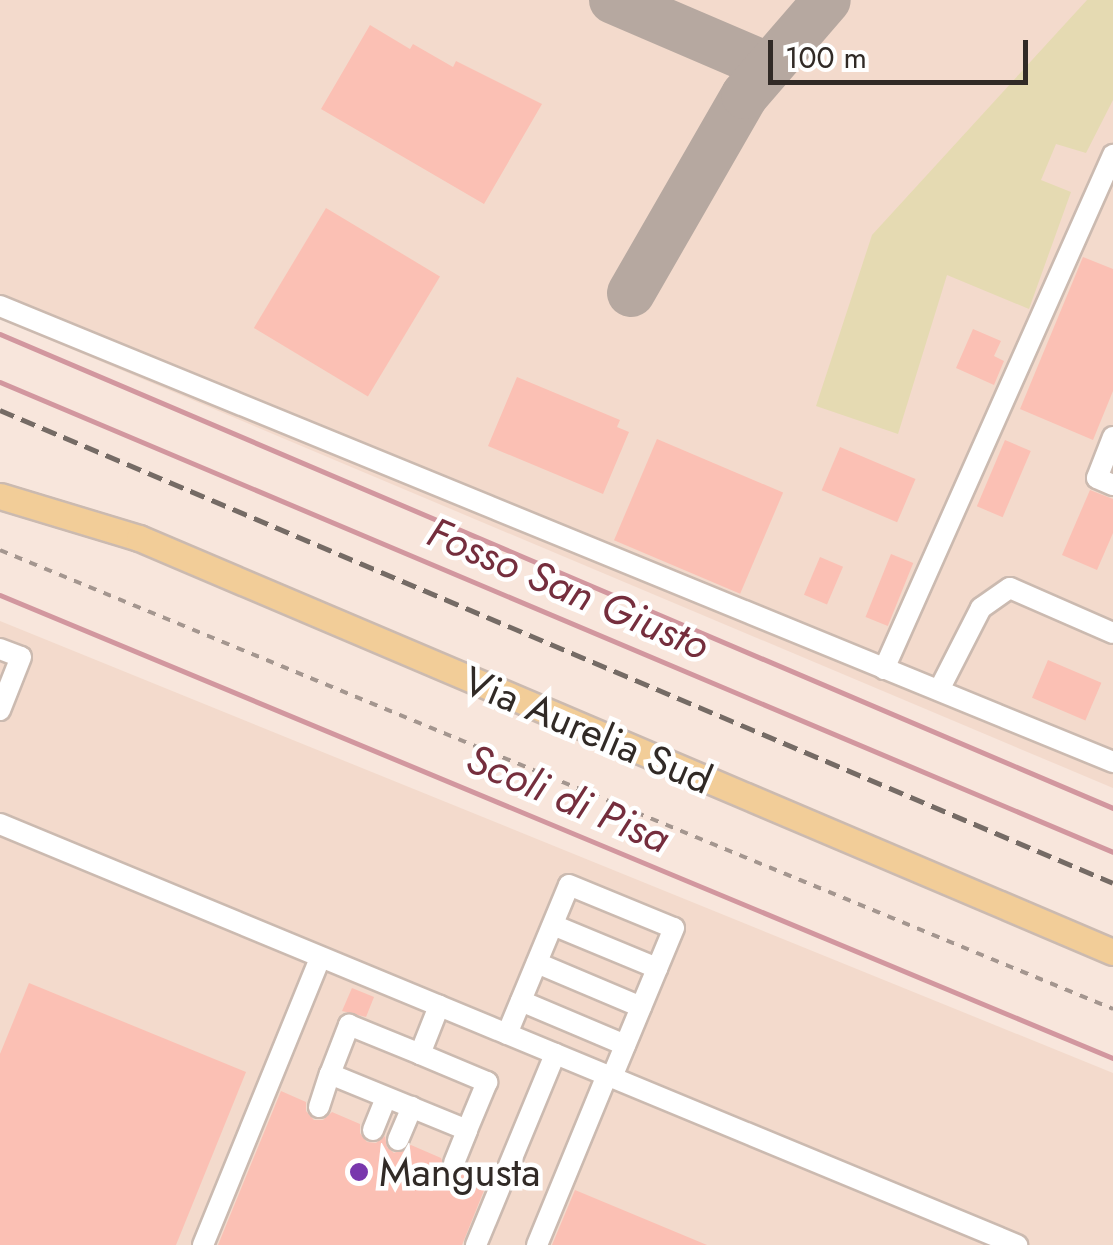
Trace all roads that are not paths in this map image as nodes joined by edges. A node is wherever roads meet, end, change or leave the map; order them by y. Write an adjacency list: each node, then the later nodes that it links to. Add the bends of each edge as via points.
1 (1113, 155): 10 (street)
2 (0, 306): 10 (street)
3 (1113, 437): 4 (street, via 1096,478)
4 (1113, 485)
5 (0, 496): 7 (main road)
6 (0, 516): 7 (main road)
7 (60, 516): 16 (main road, Via Aurelia Sud, via 138,538)
8 (1113, 633): 11 (street, via 1010,588 981,608)
9 (0, 648): 12 (street, via 22,658)
10 (884, 669): 11 (street)
11 (940, 690): 13 (street)
12 (2, 701)
13 (1113, 762)
14 (0, 824): 17 (street)
15 (552, 925): 18 (street); 19 (street); 19 (street, via 569,885 674,928)
16 (1113, 952)
17 (320, 958): 21 (street); 36 (street)
18 (537, 963): 20 (street); 22 (street)
19 (657, 968): 22 (street)
20 (521, 1002): 23 (street); 24 (street)
21 (439, 1006): 23 (street); 25 (street)
22 (642, 1006): 24 (street)
23 (507, 1034): 26 (street)
24 (626, 1045): 28 (street)
25 (420, 1054): 27 (street, via 349,1026); 33 (street, via 487,1082)
26 (555, 1054): 28 (street); 37 (street)
27 (330, 1074): 29 (street); 30 (street)
28 (610, 1076): 38 (street); 39 (street)
29 (386, 1097): 31 (street); 32 (street)
30 (319, 1107)
31 (412, 1108): 33 (street); 34 (street)
32 (373, 1130)
33 (467, 1130): 35 (street)
34 (398, 1140)
35 (454, 1164)
36 (203, 1245)
37 (476, 1245)
38 (536, 1245)
39 (1016, 1245)

